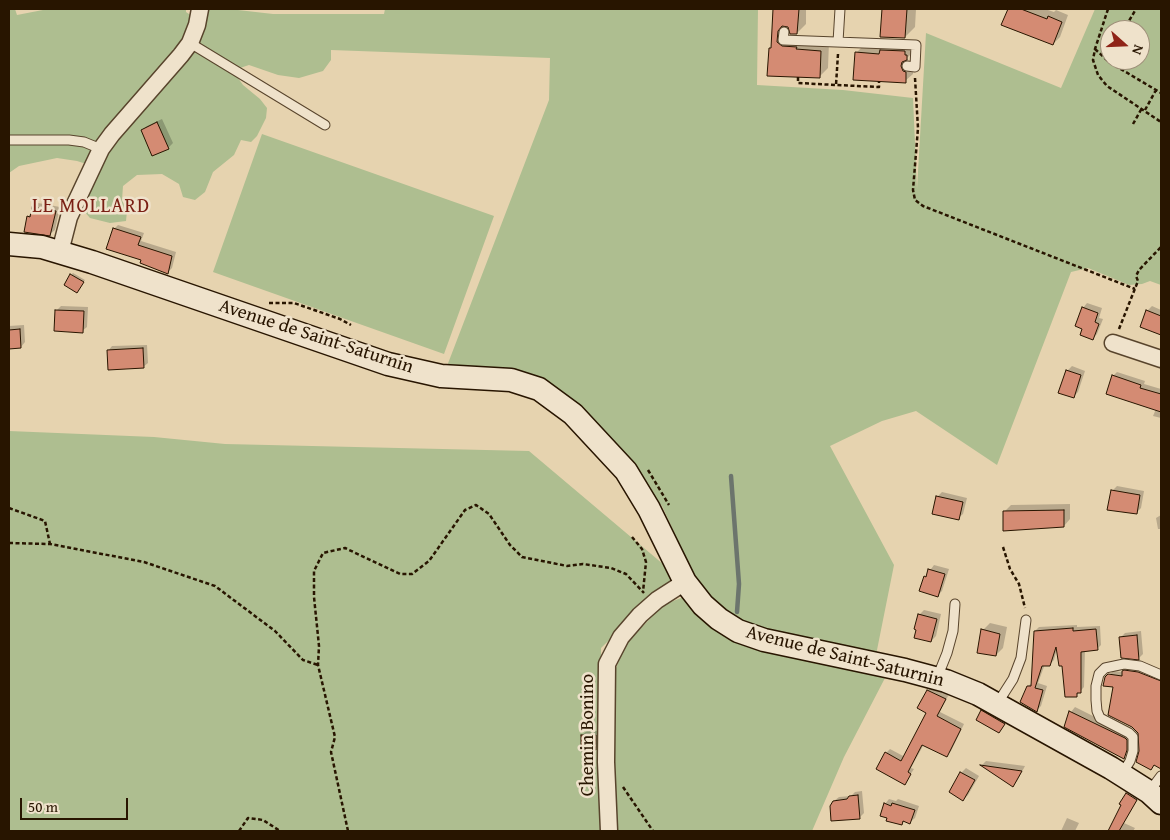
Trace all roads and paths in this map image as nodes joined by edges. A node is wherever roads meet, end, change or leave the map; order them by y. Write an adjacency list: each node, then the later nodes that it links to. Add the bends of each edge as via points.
1 (200, 9): 8 (street)
2 (840, 9): 7 (lane)
3 (1108, 9): 9 (path)
4 (1136, 9): 5 (path)
5 (1130, 20)
6 (784, 32): 7 (lane, via 783,40)
7 (838, 42): 10 (lane, via 916,45); 13 (path)
8 (190, 43): 18 (lane); 21 (street)
9 (1095, 49): 14 (path, via 1109,62); 16 (path, via 1098,75 1107,86)
10 (911, 66): 25 (path, via 918,128 915,200)
11 (798, 77): 13 (path, via 798,83)
12 (880, 82): 13 (path, via 879,87)
13 (836, 85)
14 (1156, 90): 15 (path); 16 (path)
15 (1161, 94)
16 (1143, 109): 17 (path); 19 (path)
17 (1161, 122)
18 (325, 124)
19 (1133, 124)
20 (9, 140): 21 (lane, via 70,140)
21 (101, 149): 24 (street, via 69,217)
22 (9, 244): 24 (main road, Avenue de Saint-Saturnin)
23 (1161, 247): 25 (path, via 1139,270)
24 (60, 252): 35 (main road, Avenue de Saint-Saturnin, via 388,364 441,376 511,380 538,389 573,414 626,471)
25 (1135, 289): 28 (path)
26 (262, 304): 27 (path, via 294,303)
27 (351, 325)
28 (1113, 343): 29 (street)
29 (1161, 359)
30 (9, 508): 33 (path, via 45,521)
31 (632, 538): 36 (path, via 642,549)
32 (9, 543): 33 (path)
33 (50, 544): 39 (path, via 144,562 215,586 275,631 302,660)
34 (1004, 547): 38 (path, via 1010,570 1019,584)
35 (685, 582): 36 (street, Chemin Bonino); 41 (main road, Avenue de Saint-Saturnin, via 703,605 738,631 764,640)
36 (650, 596): 39 (path, via 626,574 611,568 583,564 568,566 522,557 489,514 476,505 465,510 429,561 412,574 400,574 345,548 324,553 314,571); 49 (street, Chemin Bonino, via 640,615 620,637 607,664)
37 (955, 604): 41 (lane, via 953,631)
38 (1026, 620): 42 (lane, via 1021,658 1013,679)
39 (318, 665): 48 (path, via 335,737 331,752)
40 (1161, 675): 43 (lane, via 1140,666 1124,664 1105,668 1099,674 1096,700 1100,718 1133,737 1133,752)
41 (936, 679): 42 (main road, Avenue de Saint-Saturnin, via 978,694)
42 (996, 705): 43 (main road, Avenue de Saint-Saturnin)
43 (1122, 774): 45 (main road, Avenue de Saint-Saturnin)
44 (621, 782): 50 (path)
45 (1157, 790)
46 (238, 831): 47 (path, via 248,818 263,820)
47 (280, 831)
48 (348, 831)
49 (609, 831)
50 (653, 831)

